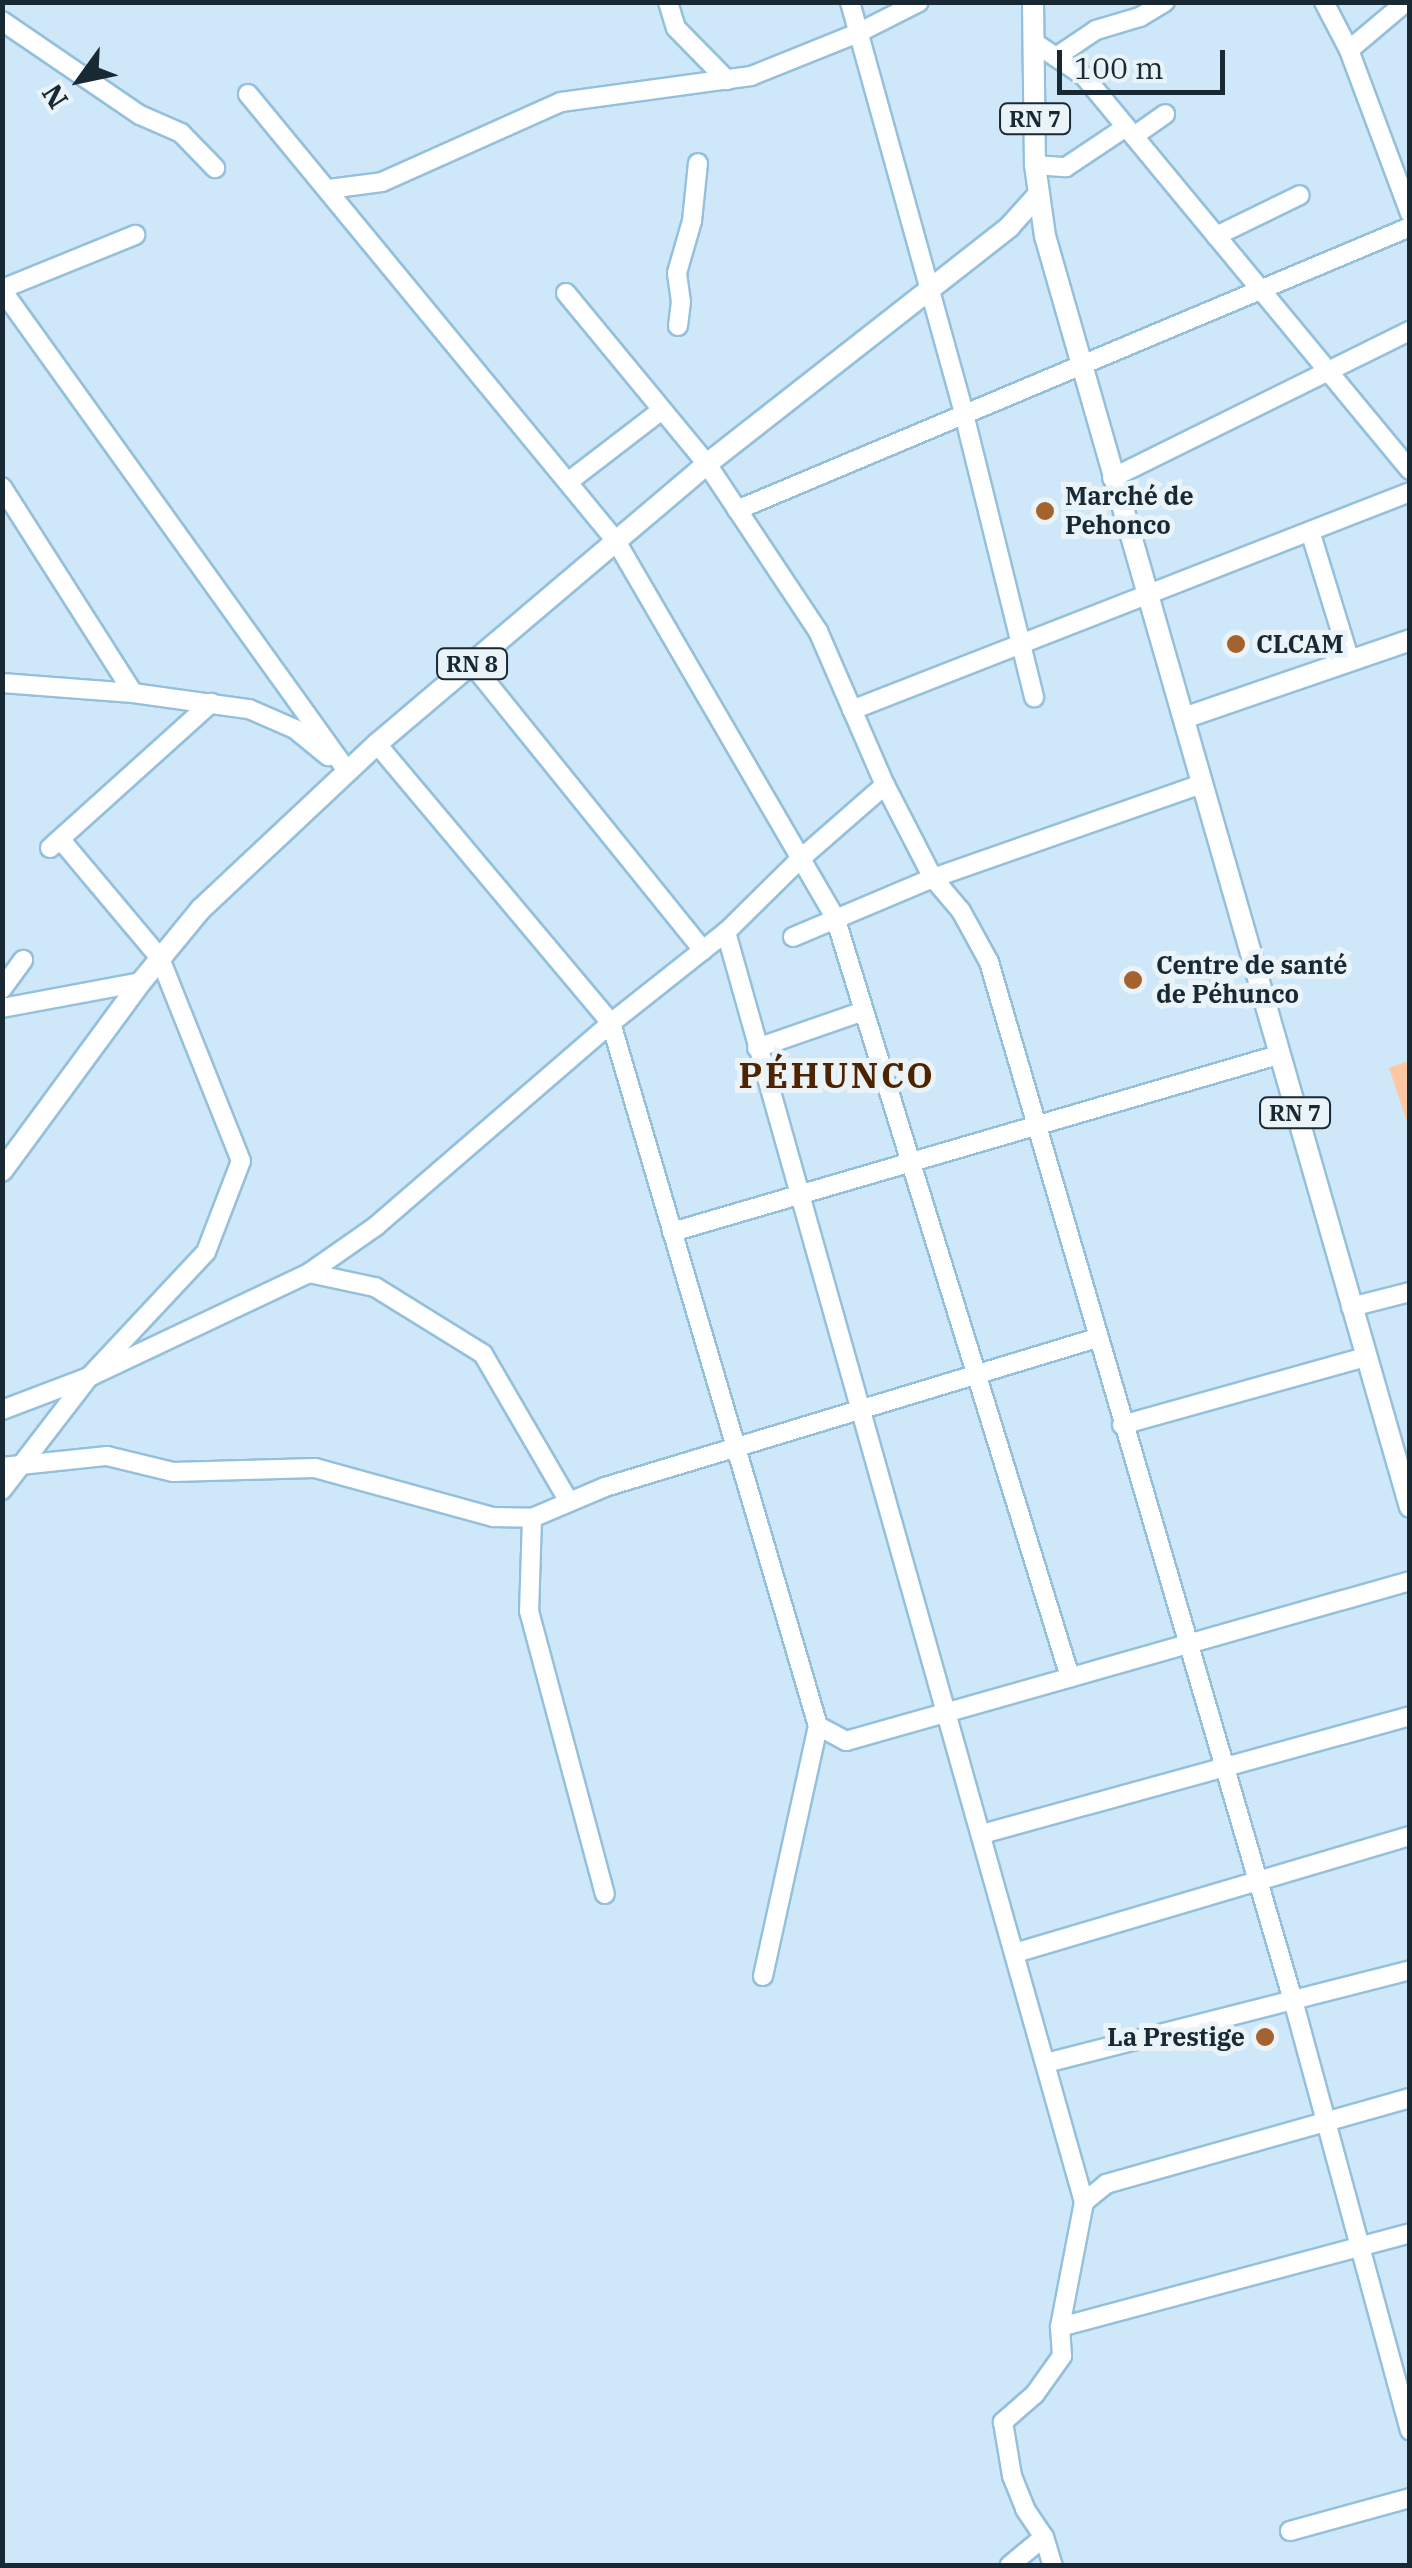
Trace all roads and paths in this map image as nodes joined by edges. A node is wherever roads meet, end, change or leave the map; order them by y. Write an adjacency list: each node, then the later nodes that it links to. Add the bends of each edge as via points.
1 (668, 2): 13 (street, via 676,28)
2 (850, 2): 9 (street)
3 (920, 2): 9 (street)
4 (1034, 2): 10 (main road, RN 7)
5 (1165, 2): 12 (street, via 1096,30)
6 (1324, 2): 11 (street)
7 (1406, 2): 11 (street)
8 (2, 21): 19 (street, via 140,115 181,133)
9 (858, 33): 13 (street); 29 (street)
10 (1035, 43): 12 (street); 18 (main road, RN 7)
11 (1349, 50): 23 (street)
12 (1056, 57): 16 (street, via 1084,76)
13 (727, 80): 20 (street, via 561,102 382,182)
14 (248, 94): 20 (street)
15 (1165, 114): 16 (street)
16 (1130, 132): 18 (street, via 1066,167); 28 (street)
17 (698, 163): 33 (street, via 692,221 676,273)
18 (1035, 166): 22 (main road, RN 7)
19 (215, 168)
20 (329, 189): 42 (street)
21 (1300, 195): 28 (street)
22 (1038, 196): 24 (main road, RN 8); 27 (main road, RN 7)
23 (1410, 213)
24 (1010, 226): 27 (main road); 29 (main road, RN 8)
25 (1410, 227): 31 (street)
26 (135, 234): 30 (street)
27 (1045, 236): 35 (main road)
28 (1216, 236): 31 (street)
29 (927, 288): 38 (street); 39 (main road, RN 8)
30 (2, 289): 60 (street)
31 (1260, 289): 35 (street); 36 (street)
32 (566, 292): 37 (street)
33 (678, 326)
34 (1410, 331): 36 (street)
35 (1080, 366): 38 (street); 41 (main road)
36 (1328, 371): 40 (street); 41 (street)
37 (662, 410): 39 (street); 42 (street)
38 (964, 414): 45 (street); 50 (street)
39 (707, 464): 45 (street); 47 (main road, RN 8)
40 (1410, 470)
41 (1112, 478): 48 (main road)
42 (568, 482): 47 (street)
43 (2, 488): 54 (street)
44 (1410, 492): 46 (street)
45 (737, 510): 57 (street, via 818,630)
46 (1310, 531): 48 (street); 51 (street)
47 (616, 542): 52 (main road, RN 8); 63 (street)
48 (1144, 593): 50 (street); 58 (main road)
49 (1410, 640): 51 (main road)
50 (1020, 643): 55 (street); 57 (street)
51 (1348, 658): 58 (main road)
52 (472, 664): 59 (main road, RN 8); 68 (street)
53 (2, 683): 54 (street)
54 (133, 693): 56 (street)
55 (1034, 697)
56 (211, 704): 60 (street, via 250,708 295,729); 69 (street, via 55,844)
57 (852, 710): 61 (street)
58 (1184, 718): 62 (main road, RN 7)
59 (377, 744): 60 (main road, RN 8); 75 (street)
60 (348, 772): 69 (main road, RN 8, via 202,909)
61 (886, 784): 63 (street); 64 (street)
62 (1201, 784): 64 (street); 77 (main road, RN 7)
63 (798, 860): 65 (street); 66 (street)
64 (934, 878): 65 (street); 78 (street, via 989,962)
65 (836, 917): 67 (street); 74 (street)
66 (726, 932): 68 (street); 76 (street)
67 (793, 936)
68 (702, 950): 75 (street)
69 (160, 958): 71 (main road, RN 8); 89 (street, via 240,1162 206,1252)
70 (23, 960): 72 (street)
71 (141, 982): 73 (street); 80 (main road, RN 8)
72 (2, 989)
73 (2, 1008)
74 (864, 1011): 76 (street); 79 (street)
75 (611, 1023): 82 (street); 83 (street, via 376,1226)
76 (756, 1048): 81 (street)
77 (1278, 1055): 78 (street); 85 (main road, RN 7)
78 (1036, 1123): 79 (street); 86 (street)
79 (910, 1160): 81 (street); 88 (street)
80 (2, 1171)
81 (798, 1194): 82 (street); 91 (street)
82 (672, 1232): 93 (street)
83 (309, 1273): 89 (street); 96 (street, via 376,1287 483,1354)
84 (1410, 1292): 85 (street)
85 (1351, 1306): 87 (main road, RN 7)
86 (1098, 1338): 88 (street); 92 (street)
87 (1366, 1356): 92 (street); 97 (main road, RN 7)
88 (976, 1375): 91 (street); 101 (street)
89 (88, 1377): 90 (street); 94 (street)
90 (2, 1410)
91 (861, 1410): 93 (street); 102 (street)
92 (1122, 1424): 100 (street)
93 (736, 1447): 96 (street); 104 (street)
94 (12, 1466): 95 (street); 98 (street, via 106,1456 173,1472 315,1468 493,1518)
95 (2, 1490)
96 (570, 1502): 98 (street)
97 (1410, 1507)
98 (532, 1518): 109 (street, via 529,1610)
99 (1410, 1581): 100 (street)
100 (1187, 1645): 101 (street); 105 (street)
101 (1070, 1678): 102 (street)
102 (948, 1712): 104 (street, via 846,1740); 106 (street)
103 (1410, 1716): 105 (street)
104 (818, 1726): 112 (street)
105 (1223, 1767): 106 (street); 108 (street)
106 (982, 1834): 110 (street)
107 (1410, 1836): 108 (street)
108 (1257, 1881): 110 (street); 113 (street)
109 (604, 1894)
110 (1015, 1953): 114 (street)
111 (1410, 1970): 113 (street)
112 (763, 1976)
113 (1293, 2000): 114 (street); 116 (street)
114 (1046, 2063): 117 (street)
115 (1410, 2098): 116 (street)
116 (1327, 2122): 117 (street, via 1106,2184); 119 (street)
117 (1084, 2202): 120 (street)
118 (1410, 2234): 119 (street)
119 (1361, 2246): 120 (street); 121 (street)
120 (1060, 2327): 125 (street, via 1062,2356 1054,2373 1002,2422 1012,2476)
121 (1401, 2366): 122 (street)
122 (1410, 2430)
123 (1410, 2498): 124 (street)
124 (1290, 2530)
125 (1044, 2537): 126 (street); 127 (street)
126 (1009, 2566)
127 (1053, 2566)

